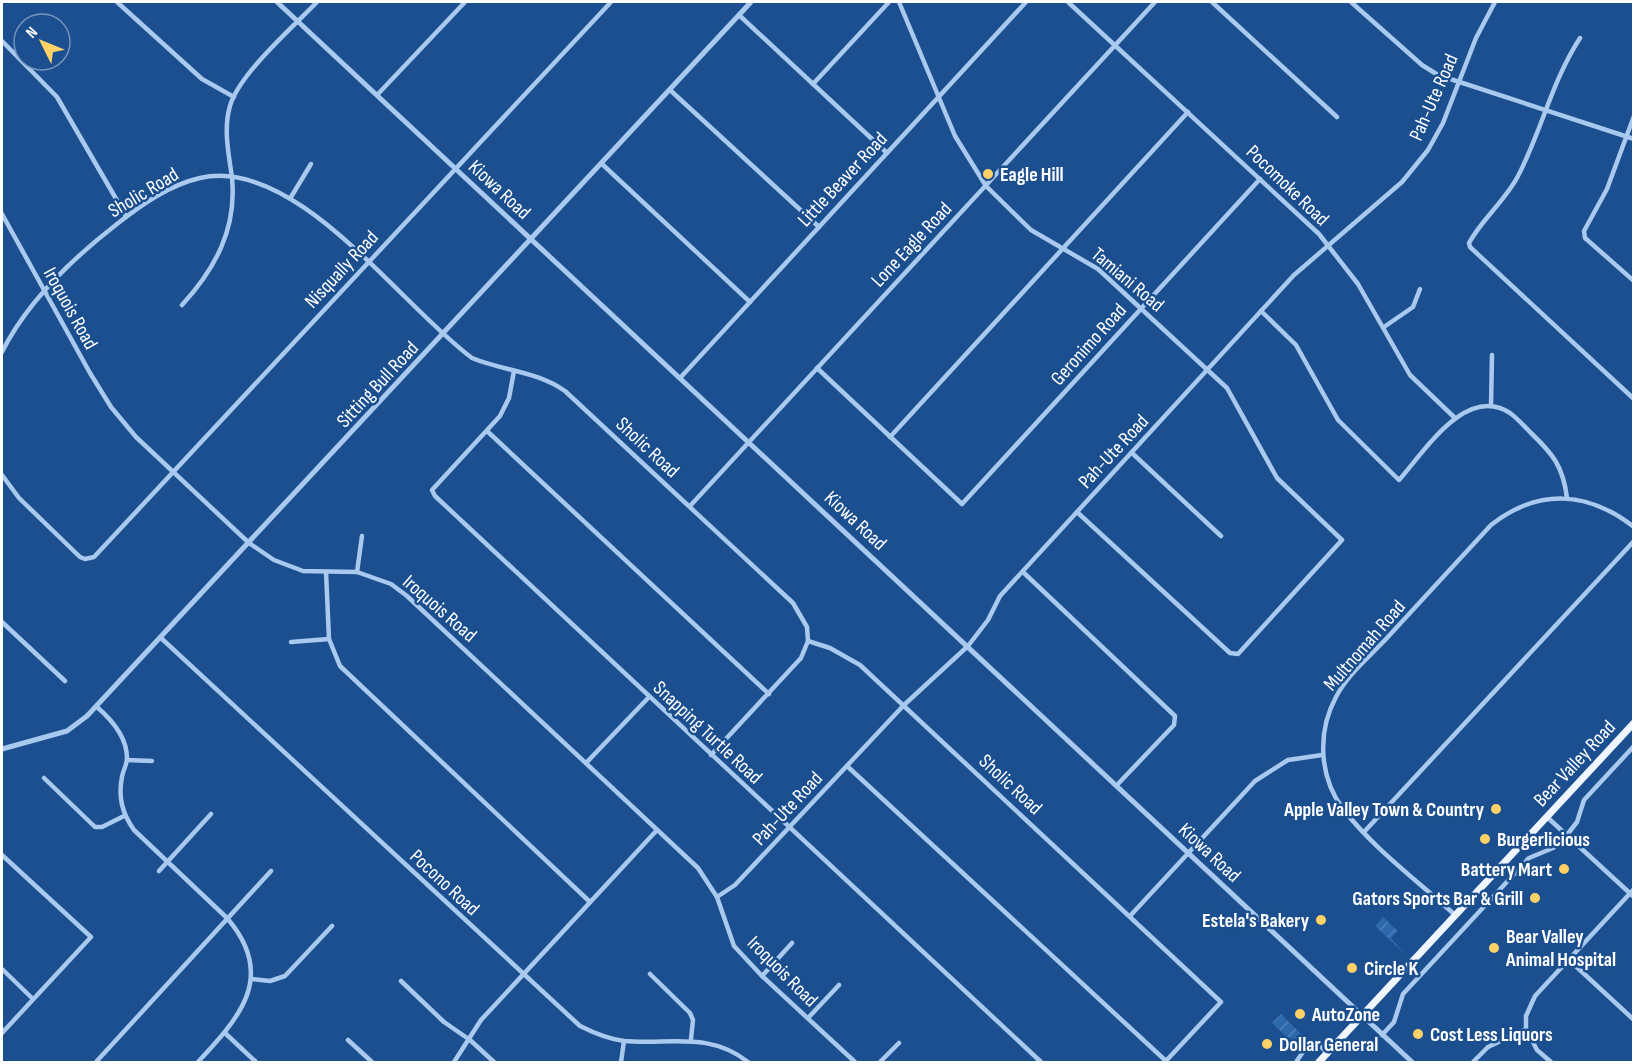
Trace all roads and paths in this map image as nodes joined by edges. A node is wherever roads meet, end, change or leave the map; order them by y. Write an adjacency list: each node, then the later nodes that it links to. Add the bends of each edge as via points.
1 (117, 2): 24 (street, via 202,79)
2 (277, 2): 16 (street, Kiowa Road)
3 (317, 2): 16 (street)
4 (465, 2): 23 (street)
5 (611, 2): 35 (street, Nisqually Road)
6 (751, 2): 15 (street, Sitting Bull Road)
7 (889, 2): 21 (street)
8 (899, 2): 25 (street, Tamiani Road)
9 (1026, 2): 25 (street, Little Beaver Road)
10 (1068, 2): 19 (street, Pocomoke Road)
11 (1155, 2): 19 (street, Lone Eagle Road)
12 (1212, 2): 29 (street)
13 (1351, 2): 20 (street, via 1422,65)
14 (1496, 2): 20 (street, Pah-Ute Road, via 1476,38)
15 (739, 15): 21 (street); 22 (street, Sitting Bull Road)
16 (298, 22): 23 (street, Kiowa Road); 24 (street)
17 (1580, 38): 26 (street, via 1563,64)
18 (2, 41): 41 (street, via 57,97)
19 (1115, 45): 27 (street, Pocomoke Road); 38 (street, Lone Eagle Road)
20 (1459, 82): 26 (street); 44 (street, Pah-Ute Road, via 1428,150 1402,182)
21 (813, 84): 32 (street)
22 (669, 90): 34 (street, Sitting Bull Road); 42 (street)
23 (378, 94): 35 (street, Kiowa Road)
24 (234, 97): 36 (street, via 227,123)
25 (938, 97): 32 (street, Little Beaver Road); 38 (street, Tamiani Road, via 964,154)
26 (1544, 109): 30 (street); 62 (street, via 1517,178 1469,243 1470,247)
27 (1188, 112): 37 (street, Pocomoke Road); 45 (street)
28 (1634, 116): 30 (street)
29 (1337, 117)
30 (1626, 136): 31 (street); 47 (street, via 1607,189 1584,231 1586,238)
31 (1634, 139)
32 (887, 153): 42 (street, Little Beaver Road)
33 (311, 164): 39 (street)
34 (602, 164): 43 (street, Sitting Bull Road); 50 (street)
35 (457, 169): 43 (street, Kiowa Road); 46 (street, Nisqually Road)
36 (231, 176): 39 (street, Sholic Road, via 256,181); 41 (street, Sholic Road, via 186,182); 51 (street, via 233,210 223,249)
37 (1260, 179): 44 (street, Pocomoke Road); 52 (street, Geronimo Road)
38 (986, 186): 45 (street, Tamiani Road, via 1025,225); 58 (street, Lone Eagle Road)
39 (291, 197): 46 (street, Sholic Road)
40 (2, 214): 49 (street, Iroquois Road)
41 (126, 216): 49 (street, Sholic Road)
42 (819, 227): 50 (street, Little Beaver Road)
43 (532, 239): 55 (street, Sitting Bull Road); 61 (street, Kiowa Road)
44 (1326, 245): 53 (street, Pah-Ute Road); 54 (street, Pocomoke Road, via 1358,284)
45 (1062, 249): 52 (street, Tamiani Road, via 1098,269); 66 (street)
46 (368, 263): 55 (street, Sholic Road); 69 (street, Nisqually Road)
47 (1634, 281)
48 (1420, 289): 54 (street, via 1413,307)
49 (45, 292): 56 (street, Sholic Road, via 18,323); 69 (street, Iroquois Road, via 111,407 135,437)
50 (750, 302): 61 (street, Little Beaver Road)
51 (182, 305)
52 (1141, 308): 59 (street, Tamiani Road); 66 (street, Geronimo Road, via 962,504)
53 (1261, 311): 59 (street, Pah-Ute Road); 64 (street, via 1296,345 1338,420 1399,480)
54 (1384, 327): 64 (street, Pocomoke Road, via 1410,375)
55 (444, 334): 60 (street, Sholic Road, via 472,358); 78 (street, Sitting Bull Road)
56 (2, 352)
57 (1492, 355): 63 (street)
58 (817, 368): 66 (street); 67 (street, Lone Eagle Road)
59 (1208, 370): 68 (street, Pah-Ute Road); 73 (street, Tamiani Road, via 1227,388 1277,478 1342,540 1238,654 1223,647)
60 (514, 371): 65 (street, via 500,416); 72 (street, Sholic Road, via 551,381 565,391)
61 (680, 378): 67 (street, Kiowa Road)
62 (1634, 399)
63 (1491, 405): 64 (street, via 1471,407); 71 (street, via 1510,412 1545,447 1564,474)
64 (1455, 418)
65 (487, 431): 89 (street); 90 (street, Snapping Turtle Road, via 432,490 435,496)
66 (890, 437)
67 (750, 442): 72 (street, Lone Eagle Road); 87 (street, Kiowa Road)
68 (1132, 453): 73 (street, Pah-Ute Road); 76 (street)
69 (173, 472): 70 (street, Nisqually Road, via 94,557 85,559 19,498); 78 (street, Iroquois Road)
70 (2, 475)
71 (1567, 498): 74 (street, Multnomah Road, via 1613,511); 96 (street, Multnomah Road, via 1529,504 1491,525 1337,695 1326,723)
72 (690, 506): 85 (street, Sholic Road, via 793,603 807,627)
73 (1077, 512): 81 (street, Pah-Ute Road)
74 (1634, 528)
75 (362, 536): 80 (street)
76 (1221, 536)
77 (1634, 541): 109 (street)
78 (249, 543): 79 (street, Iroquois Road, via 288,567); 83 (street, Sitting Bull Road)
79 (326, 572): 80 (street, Iroquois Road); 84 (street)
80 (357, 572): 100 (street, Iroquois Road, via 391,584 407,596)
81 (1023, 572): 87 (street, Pah-Ute Road, via 1000,596); 103 (street, via 1175,716 1174,725)
82 (2, 622): 88 (street)
83 (161, 638): 92 (street, Sitting Bull Road); 127 (street, Pocono Road)
84 (329, 639): 86 (street); 119 (street, via 340,666)
85 (808, 641): 89 (street, via 801,658); 91 (street, Sholic Road, via 860,664)
86 (291, 642)
87 (968, 646): 91 (street, Pah-Ute Road); 103 (street, Kiowa Road)
88 (65, 681)
89 (769, 694): 97 (street)
90 (649, 697): 97 (street, Snapping Turtle Road); 100 (street)
91 (904, 705): 101 (street, Pah-Ute Road); 121 (street, Sholic Road)
92 (97, 706): 95 (street, Sitting Bull Road, via 67,731); 98 (street, via 126,745)
93 (1634, 723): 106 (main road, Bear Valley Road)
94 (1634, 746): 110 (street, via 1584,800 1577,822)
95 (2, 749)
96 (1322, 754): 109 (street, Multnomah Road, via 1329,782 1342,808); 111 (street, via 1288,760 1269,770)
97 (711, 755): 107 (street, Snapping Turtle Road)
98 (127, 760): 99 (street); 105 (street, via 120,798)
99 (152, 761)
100 (586, 763): 108 (street, Iroquois Road)
101 (847, 766): 107 (street, Pah-Ute Road); 160 (street)
102 (44, 778): 105 (street, via 95,827)
103 (1117, 785): 111 (street, Kiowa Road)
104 (211, 814): 113 (street)
105 (124, 816): 113 (street)
106 (1547, 817): 110 (street); 120 (main road, Bear Valley Road)
107 (788, 828): 118 (street, Pah-Ute Road, via 735,885); 159 (street, Snapping Turtle Road)
108 (657, 830): 118 (street, Iroquois Road, via 698,868); 119 (street)
109 (1364, 832): 120 (street, Multnomah Road)
110 (1567, 835): 117 (street); 140 (street, via 1553,848 1528,858 1403,994 1394,1022)
111 (1190, 853): 121 (street); 134 (street, Kiowa Road)
112 (2, 855): 133 (street, via 91,937)
113 (167, 862): 114 (street); 122 (street)
114 (159, 871)
115 (271, 871): 122 (street)
116 (1634, 889): 117 (street)
117 (1631, 895): 125 (street)
118 (717, 897): 129 (street, Iroquois Road, via 734,946)
119 (590, 902): 127 (street)
120 (1455, 915): 134 (main road, Bear Valley Road)
121 (1130, 916): 160 (street, Sholic Road, via 1221,1002)
122 (227, 918): 130 (street, via 240,933 250,959); 148 (street)
123 (332, 926): 130 (street, via 285,976 270,981)
124 (792, 943): 129 (street)
125 (1568, 959): 136 (street); 137 (street, via 1535,996 1526,1016)
126 (2, 969): 133 (street)
127 (522, 975): 142 (street, via 481,1020); 144 (street, Pocono Road, via 580,1026)
128 (650, 975): 143 (street, via 690,1013)
129 (762, 976): 135 (street, Iroquois Road)
130 (252, 979): 139 (street, via 245,1004)
131 (401, 981): 142 (street, via 444,1022)
132 (839, 985): 135 (street)
133 (33, 999): 138 (street)
134 (1362, 1016): 140 (street, Kiowa Road); 146 (main road, Bear Valley Road)
135 (808, 1018): 157 (street, Iroquois Road)
136 (1634, 1020)
137 (1526, 1029): 164 (street, via 1488,1047); 165 (street, via 1537,1050)
138 (2, 1033)
139 (225, 1033): 149 (street); 150 (street)
140 (1382, 1035): 163 (street, Kiowa Road)
141 (348, 1040): 151 (street)
142 (470, 1040): 152 (street); 153 (street)
143 (691, 1040): 144 (street, Pocono Road); 147 (street, Pocono Road, via 725,1047)
144 (624, 1041): 154 (street)
145 (899, 1043): 158 (street)
146 (1328, 1053): 161 (street, via 1310,1042); 162 (main road, Bear Valley Road)
147 (741, 1057): 155 (street); 156 (street, Pocono Road)
148 (96, 1062)
149 (198, 1062)
150 (256, 1062)
151 (372, 1062)
152 (454, 1062)
153 (494, 1062)
154 (621, 1062)
155 (736, 1062)
156 (747, 1062)
157 (855, 1062)
158 (880, 1062)
159 (1041, 1062)
160 (1165, 1062)
161 (1296, 1062)
162 (1319, 1062)
163 (1412, 1062)
164 (1473, 1062)
165 (1551, 1062)

